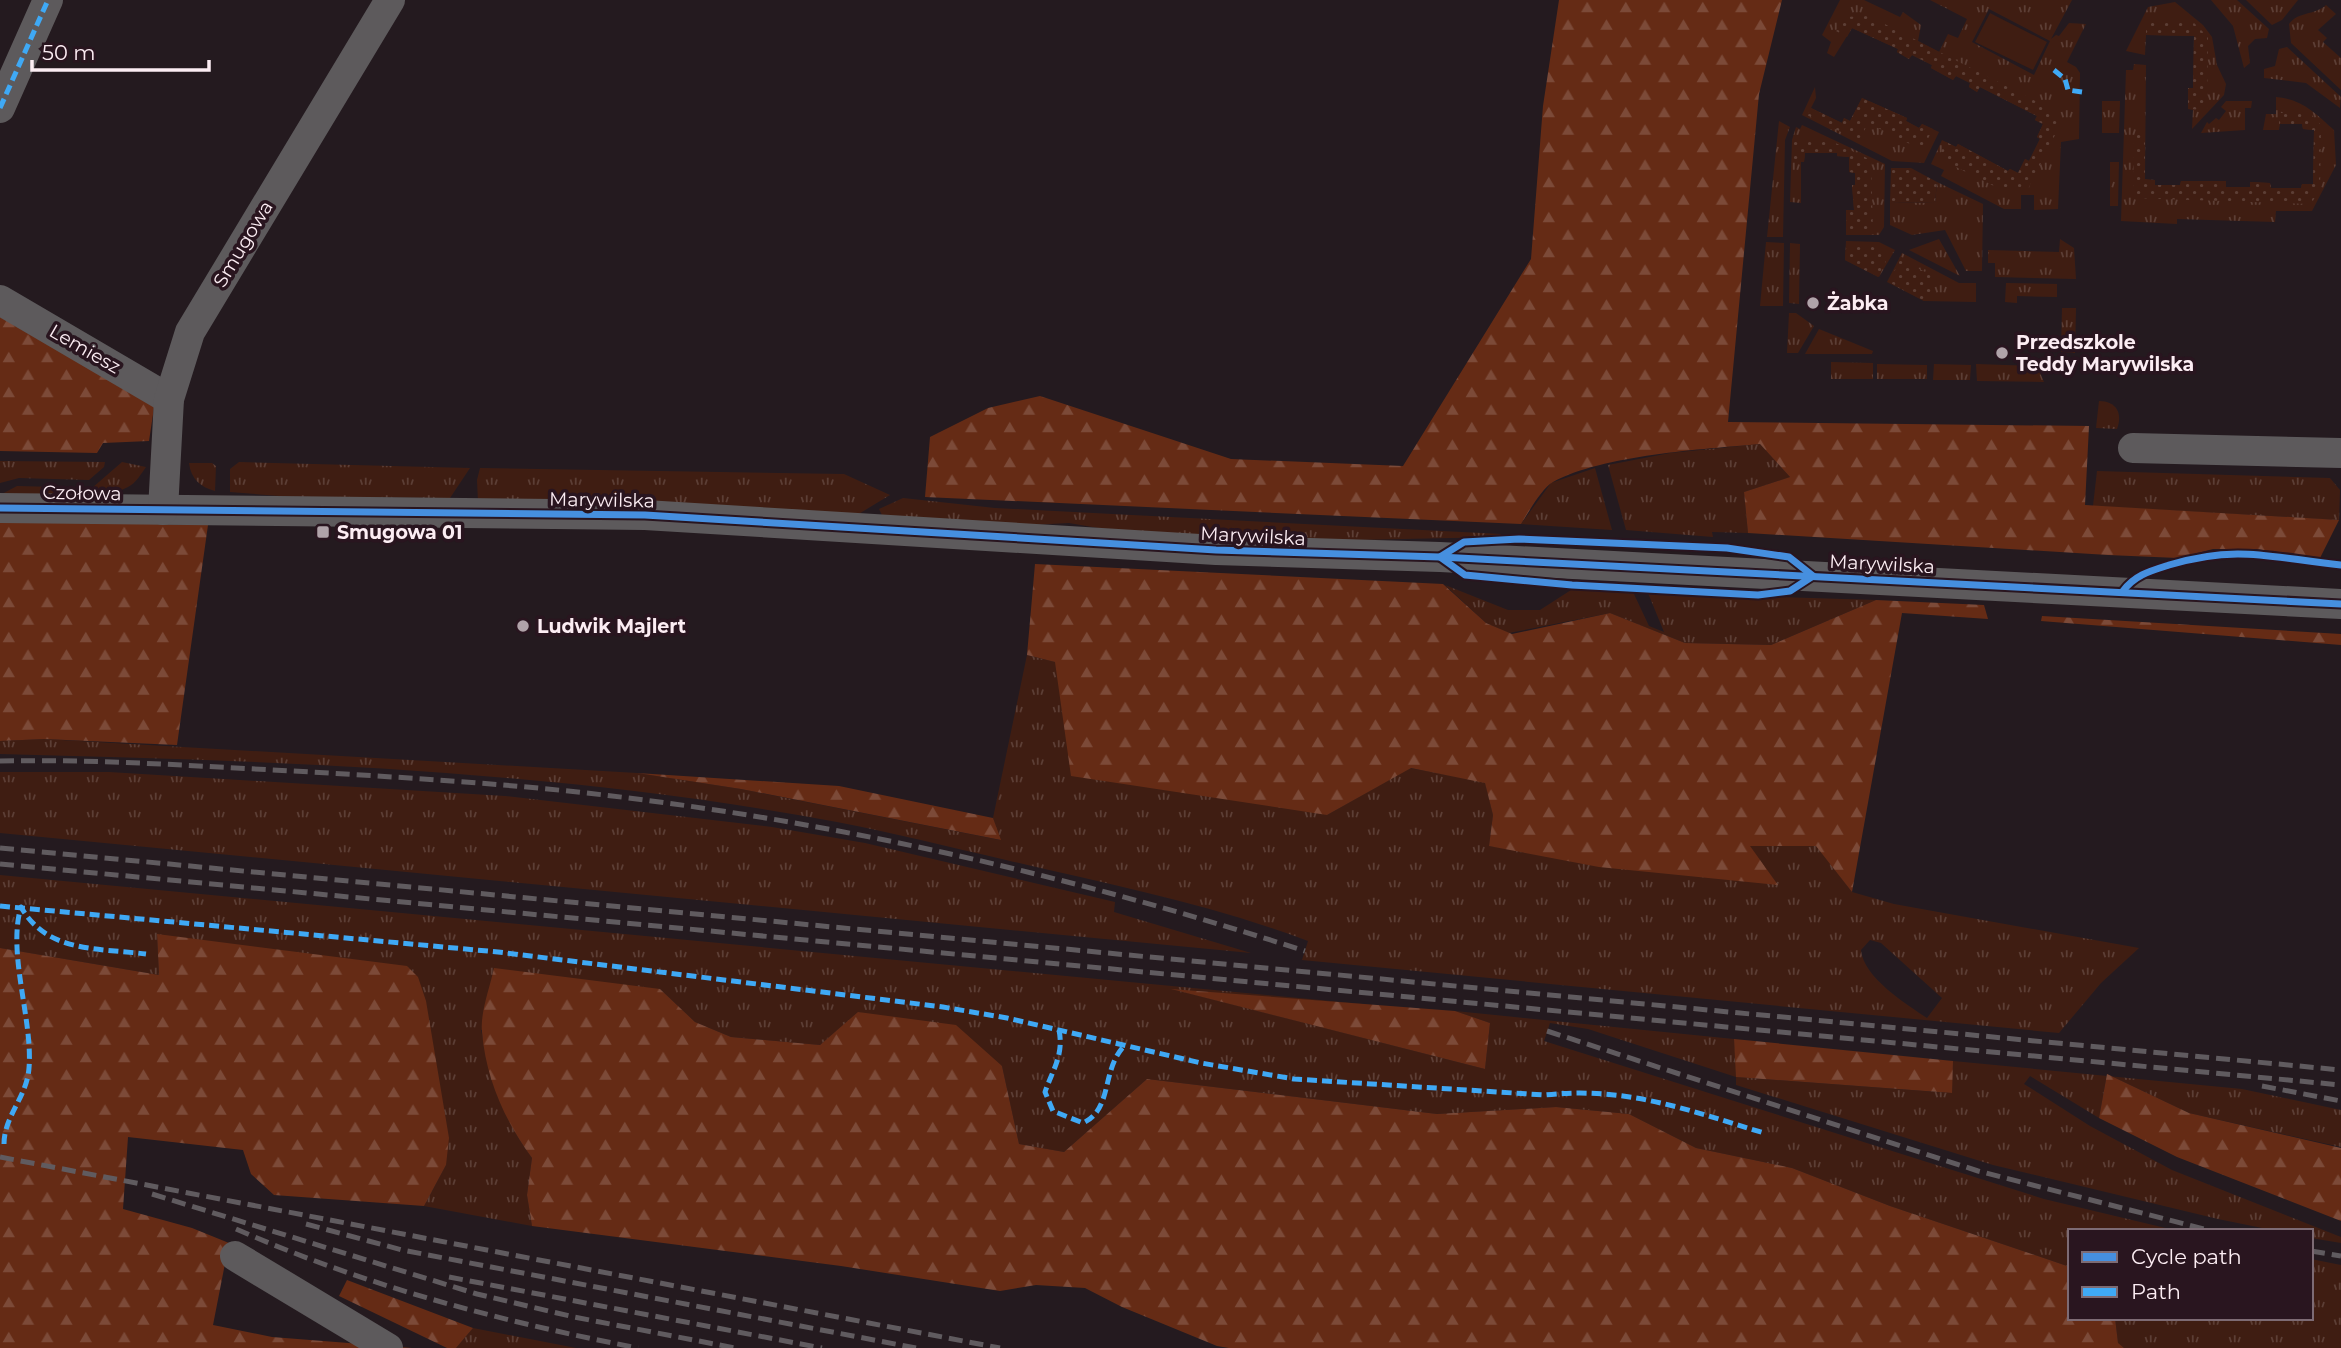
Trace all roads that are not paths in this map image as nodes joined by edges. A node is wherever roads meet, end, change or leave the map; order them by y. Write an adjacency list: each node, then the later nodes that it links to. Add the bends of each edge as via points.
1 (48, 0): 3 (street)
2 (390, 0): 5 (street, Smugowa, via 190,332)
3 (0, 108)
4 (0, 299): 5 (street, Lemiesz)
5 (169, 399): 9 (street, Smugowa)
6 (2133, 448): 7 (street)
7 (2341, 453)
8 (0, 508): 9 (street, Czołowa)
9 (163, 510): 10 (street, Marywilska, via 645,515 1216,550 1715,570)
10 (2341, 604)
11 (235, 1256): 12 (street)
12 (388, 1348)

